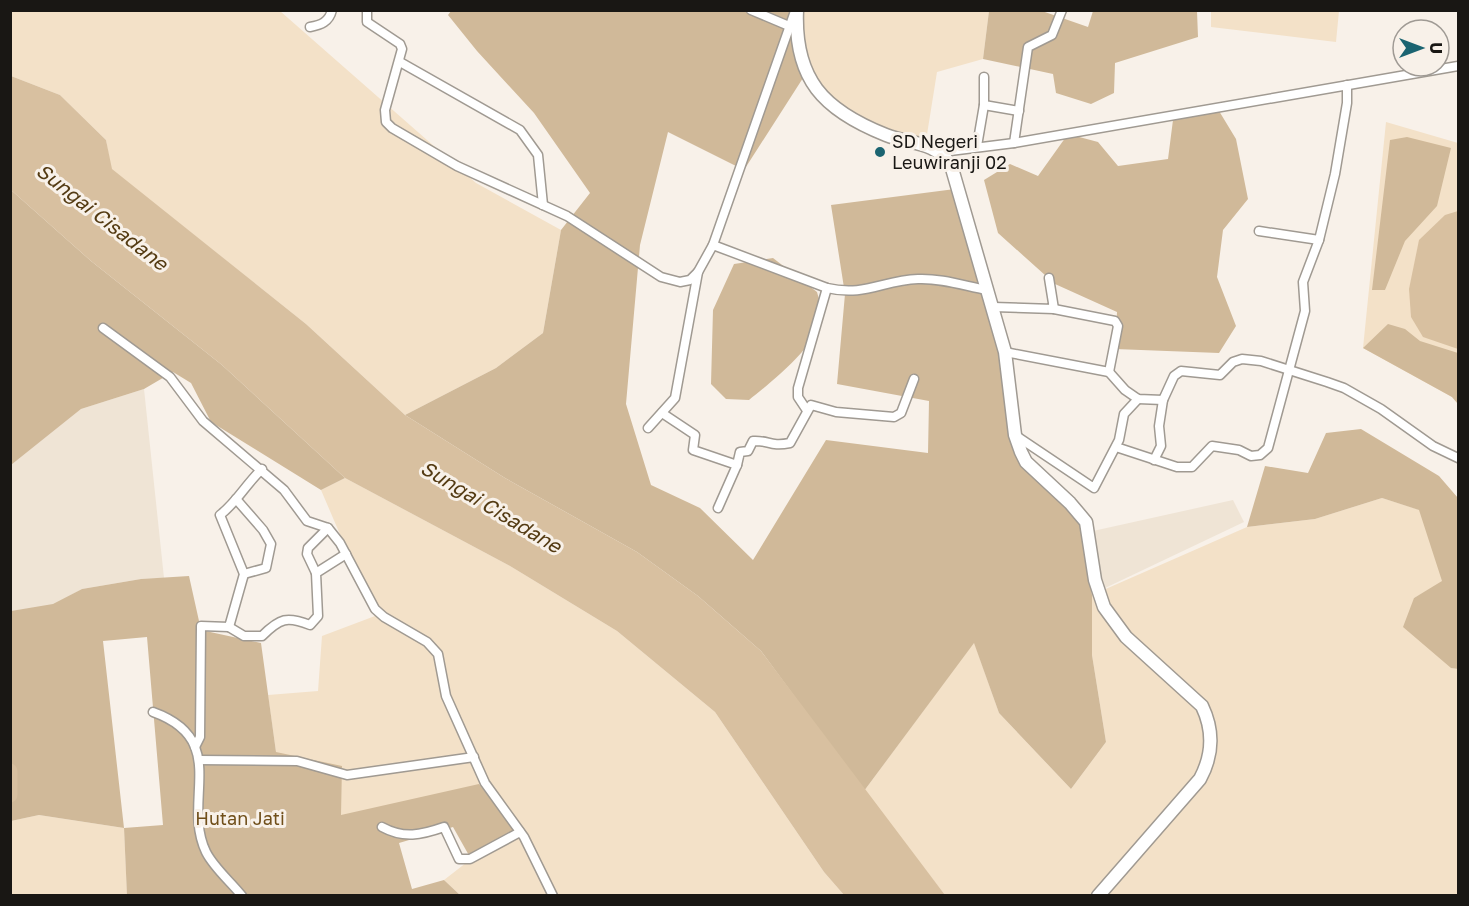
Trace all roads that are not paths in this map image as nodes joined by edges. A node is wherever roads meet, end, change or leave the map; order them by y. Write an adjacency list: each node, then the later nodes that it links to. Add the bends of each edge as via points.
1 (332, 10): 7 (street, via 330,18 320,26)
2 (367, 10): 8 (street, via 367,22 400,44)
3 (751, 10): 6 (street)
4 (796, 10): 6 (street); 16 (main road, via 798,55 808,77 826,99 845,114 887,135)
5 (1062, 10): 13 (street, via 1052,35 1028,47)
6 (789, 26): 20 (street)
7 (310, 27)
8 (400, 62): 17 (street, via 520,130 538,155); 17 (street, via 385,110 386,122 457,166)
9 (1458, 66): 11 (street)
10 (984, 77): 12 (street)
11 (1347, 85): 14 (street); 19 (street, via 1337,162)
12 (984, 105): 13 (street); 15 (street)
13 (1019, 111): 14 (street)
14 (1014, 143): 15 (street)
15 (977, 146): 16 (street)
16 (942, 152): 24 (main road, via 951,165)
17 (543, 205): 21 (street, via 567,216 661,277 680,282 690,280)
18 (1259, 231): 19 (street)
19 (1319, 240): 29 (street, via 1303,282 1305,311)
20 (713, 244): 21 (street); 23 (street)
21 (698, 272): 35 (street, via 675,398)
22 (1049, 278): 26 (street)
23 (827, 288): 24 (street, via 862,291 916,279); 34 (street, via 798,388 798,397)
24 (987, 290): 25 (main road)
25 (993, 307): 26 (street); 28 (main road)
26 (1054, 309): 30 (street, via 1115,321 1118,326)
27 (103, 328): 42 (street, via 170,377 203,421)
28 (1005, 352): 30 (street); 37 (main road)
29 (1288, 371): 33 (street, via 1242,358 1220,375 1181,371 1174,376); 39 (street, via 1344,388); 40 (street, via 1268,448 1260,456 1212,446 1191,467 1177,468)
30 (1109, 372): 32 (street)
31 (914, 379): 34 (street, via 901,412 894,417 836,412 816,405)
32 (1138, 399): 33 (street); 38 (street, via 1124,414)
33 (1163, 400): 40 (street, via 1161,446)
34 (806, 409): 41 (street, via 790,443 774,446 753,441 748,451 740,452)
35 (662, 412): 36 (street); 41 (street, via 695,435 693,450)
36 (648, 428)
37 (1016, 435): 38 (street, via 1094,488); 58 (main road, via 1026,462 1086,522 1095,580 1104,607 1126,637 1202,706 1211,733 1208,765 1200,779)
38 (1116, 447): 40 (street)
39 (1458, 458)
40 (1154, 460)
41 (737, 465): 44 (street)
42 (262, 470): 43 (street); 45 (street, via 284,490 307,521)
43 (236, 499): 48 (street, via 220,515); 48 (street, via 271,544 266,568)
44 (718, 508)
45 (328, 528): 46 (street); 47 (street, via 308,548)
46 (346, 554): 47 (street); 52 (street, via 375,609 427,642 438,654 446,696)
47 (316, 573): 49 (street, via 318,616 310,625 293,619 276,622 262,636 244,636)
48 (244, 574): 49 (street)
49 (229, 627): 51 (street, via 201,626 200,737)
50 (153, 712): 51 (street, via 180,725)
51 (195, 747): 53 (street)
52 (474, 757): 53 (street, via 347,775 297,761); 55 (street, via 484,783)
53 (199, 760): 56 (street, via 200,831 206,853)
54 (382, 827): 55 (street, via 395,834 418,836 444,827 459,859 470,859)
55 (520, 832): 57 (street)
56 (242, 896)
57 (553, 896)
58 (1098, 896)

